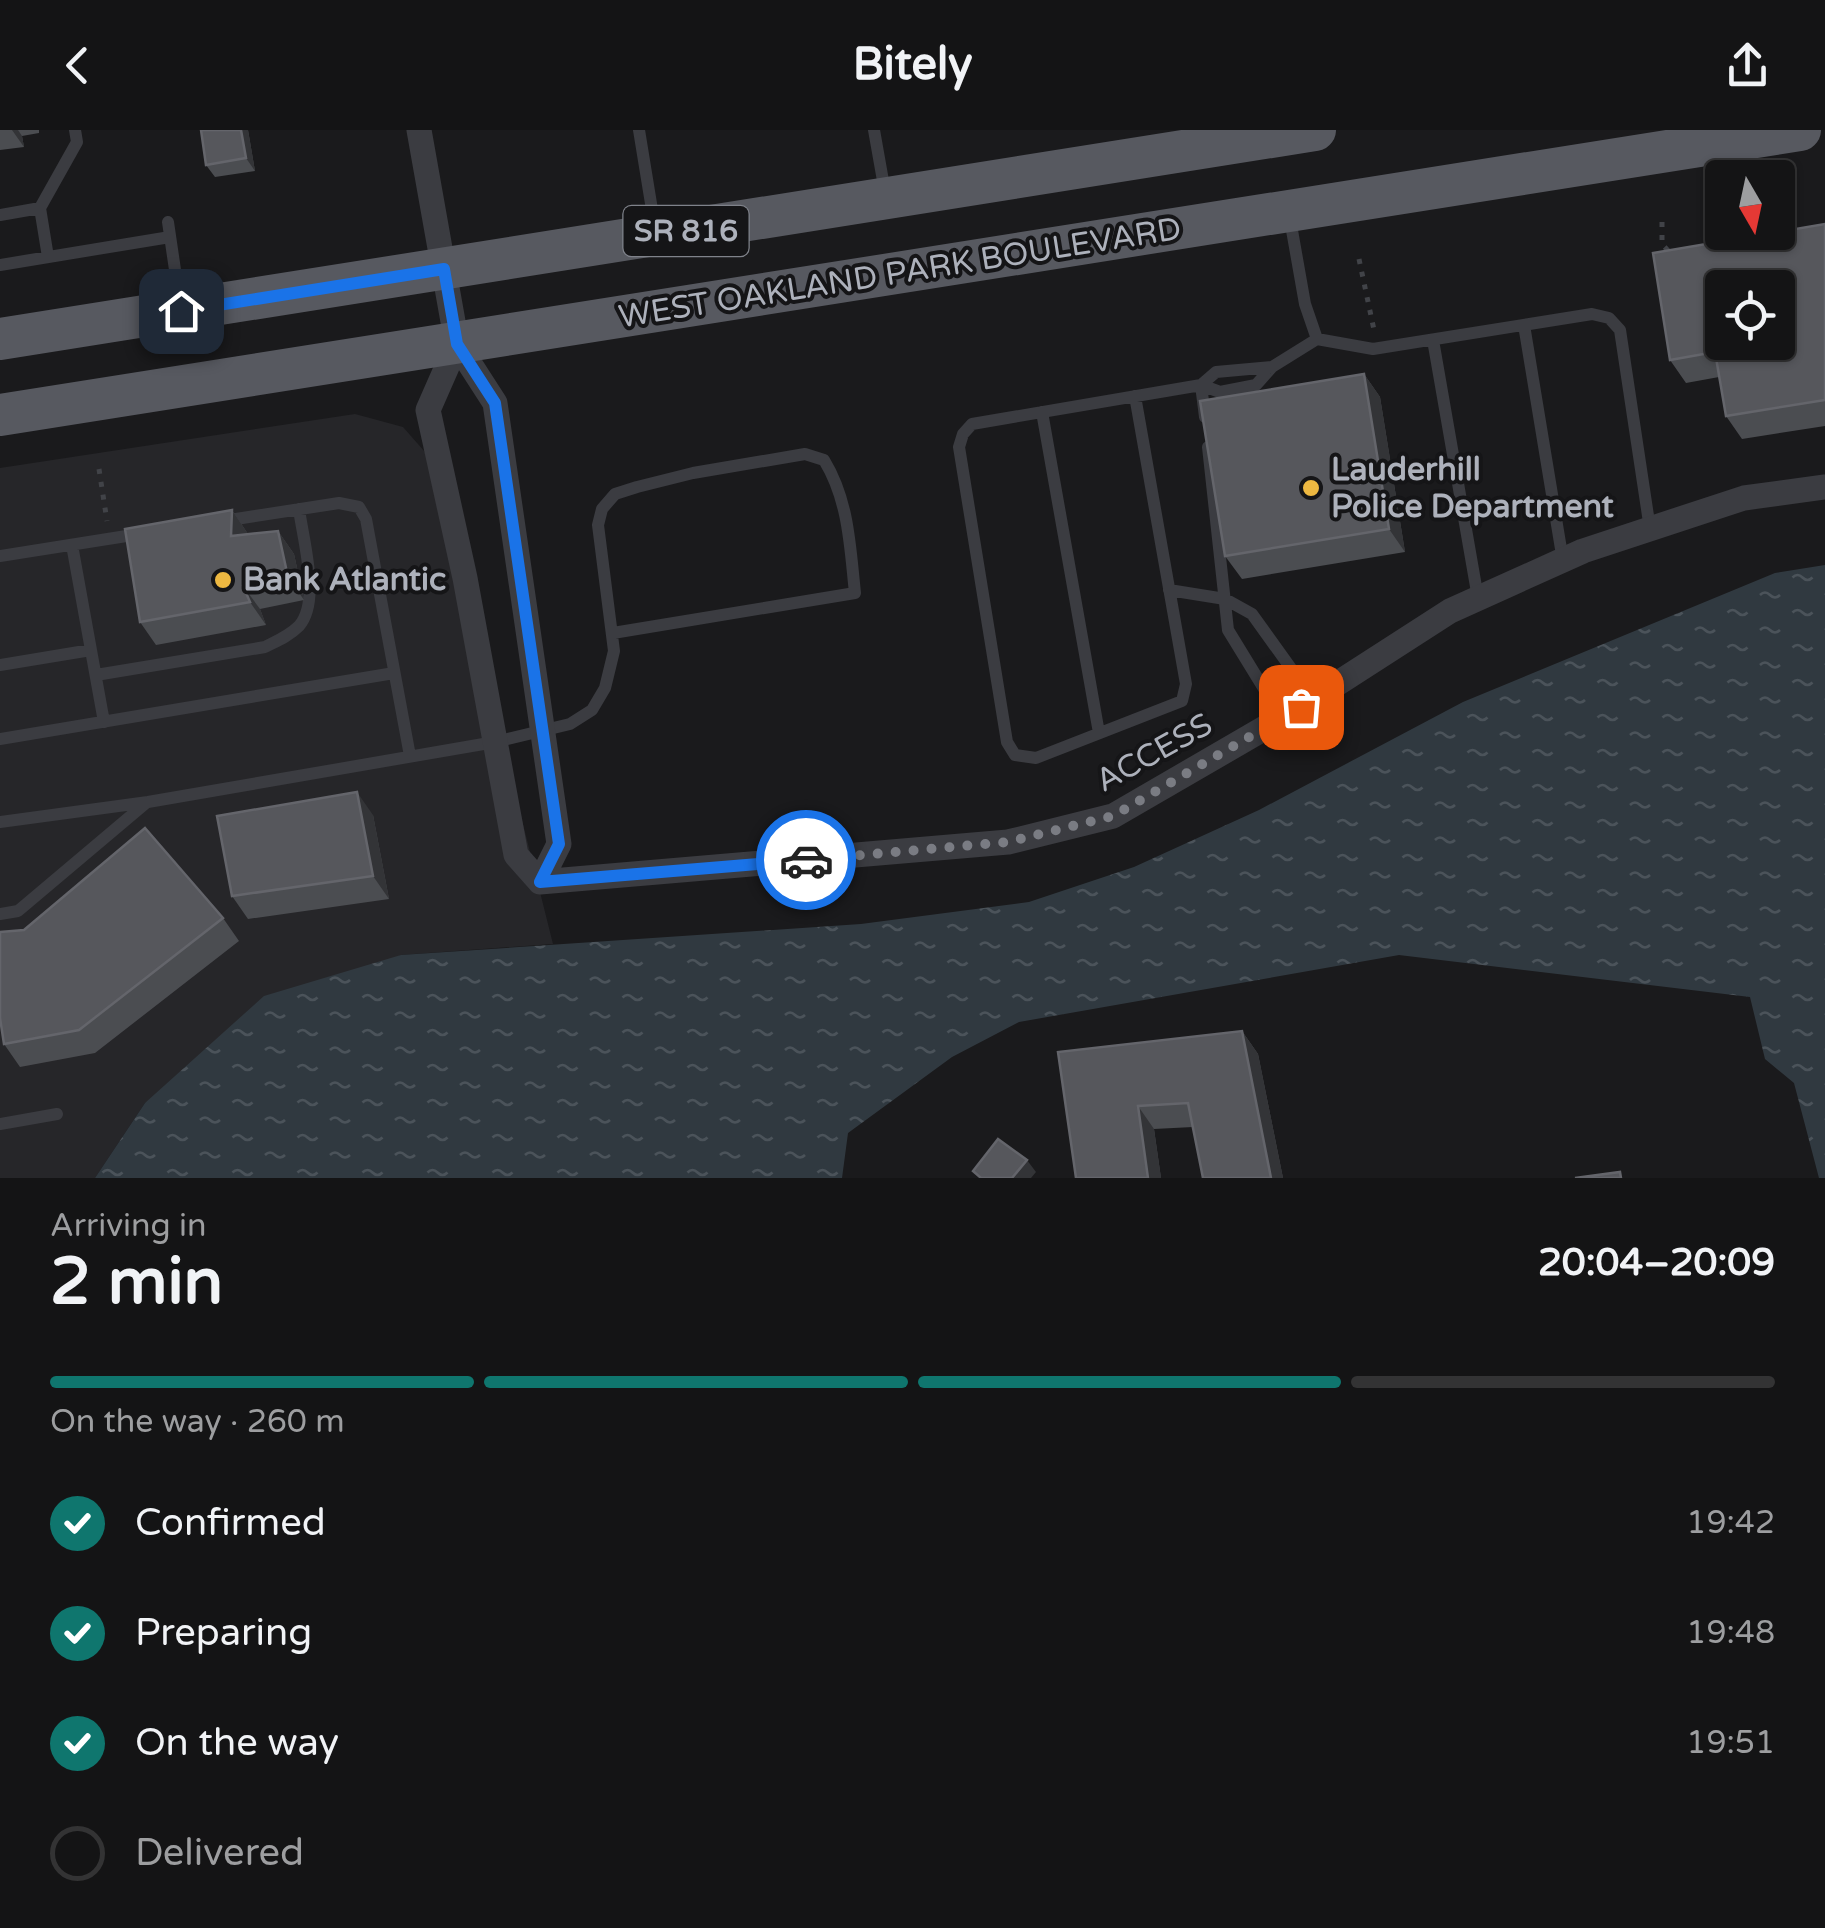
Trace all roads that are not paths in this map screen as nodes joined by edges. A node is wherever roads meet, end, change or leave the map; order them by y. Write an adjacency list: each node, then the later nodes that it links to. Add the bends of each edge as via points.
1 (75, 130): 8 (lane, via 77,142)
2 (421, 130): 16 (street)
3 (639, 130): 12 (lane)
4 (874, 130): 7 (lane)
5 (1800, 130): 9 (main road, WEST OAKLAND PARK BOULEVARD / SR 816)
6 (1295, 132): 7 (main road, SR 816)
7 (886, 199): 12 (main road, SR 816)
8 (40, 208): 10 (lane); 14 (lane)
9 (1288, 212): 20 (lane); 22 (main road, WEST OAKLAND PARK BOULEVARD / SR 816)
10 (0, 215)
11 (168, 222): 13 (lane)
12 (656, 236): 16 (main road, SR 816)
13 (170, 237): 14 (lane); 17 (lane)
14 (48, 257): 15 (lane)
15 (0, 264)
16 (444, 269): 17 (main road, SR 816); 22 (street)
17 (181, 311): 19 (main road, SR 816)
18 (1524, 326): 21 (lane); 30 (lane, via 1592,314 1620,330); 34 (lane)
19 (0, 339)
20 (1317, 339): 21 (lane, via 1373,350); 23 (lane, via 1256,385 1220,392)
21 (1432, 340): 36 (lane)
22 (457, 344): 26 (main road, WEST OAKLAND PARK BOULEVARD / SR 816); 46 (street, via 495,403); 49 (street, via 428,410)
23 (1201, 384): 24 (lane); 37 (lane)
24 (1135, 396): 25 (lane); 35 (lane)
25 (1042, 412): 47 (lane); 47 (lane, via 972,424 958,447 1007,742 1015,754 1036,758)
26 (0, 416)
27 (1825, 488): 30 (street, ACCESS, via 1744,498)
28 (299, 509): 29 (lane); 41 (lane, via 338,503 359,507 366,519); 42 (lane, via 311,596 302,623 286,637)
29 (206, 524)
30 (1650, 530): 34 (street, ACCESS)
31 (150, 533): 32 (lane)
32 (72, 545): 33 (lane); 39 (lane)
33 (0, 556)
34 (1563, 560): 36 (street, ACCESS)
35 (1169, 590): 37 (lane); 47 (lane, via 1186,684 1182,701)
36 (1478, 598): 43 (street, ACCESS)
37 (1226, 599): 43 (lane, via 1252,614); 44 (lane, via 1228,630)
38 (614, 632): 38 (lane, via 598,525 615,494 805,454 824,460 845,506 855,593); 46 (lane, via 605,688 592,710)
39 (91, 650): 40 (lane); 42 (lane)
40 (0, 665)
41 (394, 673): 45 (lane); 50 (lane)
42 (96, 675): 45 (lane)
43 (1313, 699): 44 (street, ACCESS)
44 (1282, 718): 53 (street, ACCESS, via 1113,816 1008,842)
45 (104, 722): 48 (lane)
46 (543, 732): 49 (lane); 53 (street, via 559,844)
47 (1099, 733)
48 (0, 739)
49 (494, 742): 50 (lane); 53 (street, via 516,854)
50 (410, 756): 51 (lane)
51 (148, 802): 52 (lane); 54 (lane, via 18,912)
52 (0, 822)
53 (540, 882)
54 (0, 914)
55 (57, 1114): 56 (lane)
56 (0, 1124)

